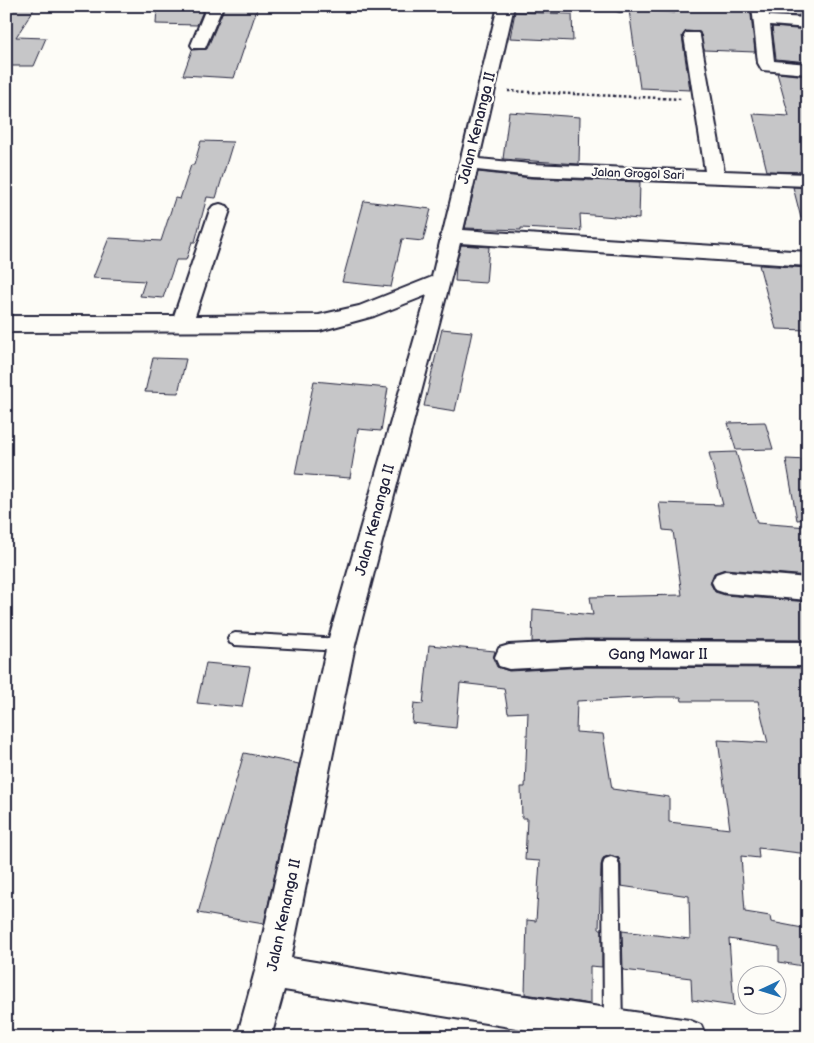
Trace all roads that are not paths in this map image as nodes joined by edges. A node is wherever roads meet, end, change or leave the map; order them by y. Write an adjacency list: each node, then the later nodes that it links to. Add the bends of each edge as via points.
1 (215, 6): 8 (street)
2 (506, 6): 10 (street, Jalan Kenanga II)
3 (610, 6): 4 (lane, via 620,9)
4 (632, 6)
5 (761, 13): 6 (street); 9 (street, via 766,64)
6 (808, 24)
7 (692, 36): 11 (street)
8 (199, 46)
9 (808, 69)
10 (469, 163): 11 (street, Jalan Grogol Sari, via 531,170); 14 (street, Jalan Kenanga II)
11 (715, 176): 12 (street, Jalan Grogol Sari)
12 (808, 180)
13 (220, 210): 17 (street)
14 (450, 236): 15 (street); 16 (street, Jalan Kenanga II)
15 (808, 259)
16 (440, 281): 17 (street, via 373,310 319,323); 22 (street, Jalan Kenanga II)
17 (182, 323): 18 (street)
18 (6, 324)
19 (725, 582): 20 (street)
20 (808, 589)
21 (235, 639): 22 (lane)
22 (341, 645): 26 (street, Jalan Kenanga II)
23 (808, 654): 24 (street, Gang Mawar II)
24 (509, 657)
25 (611, 865): 27 (lane)
26 (272, 970): 27 (street); 28 (street, Jalan Kenanga II)
27 (613, 1026): 29 (street)
28 (254, 1037)
29 (689, 1037)

